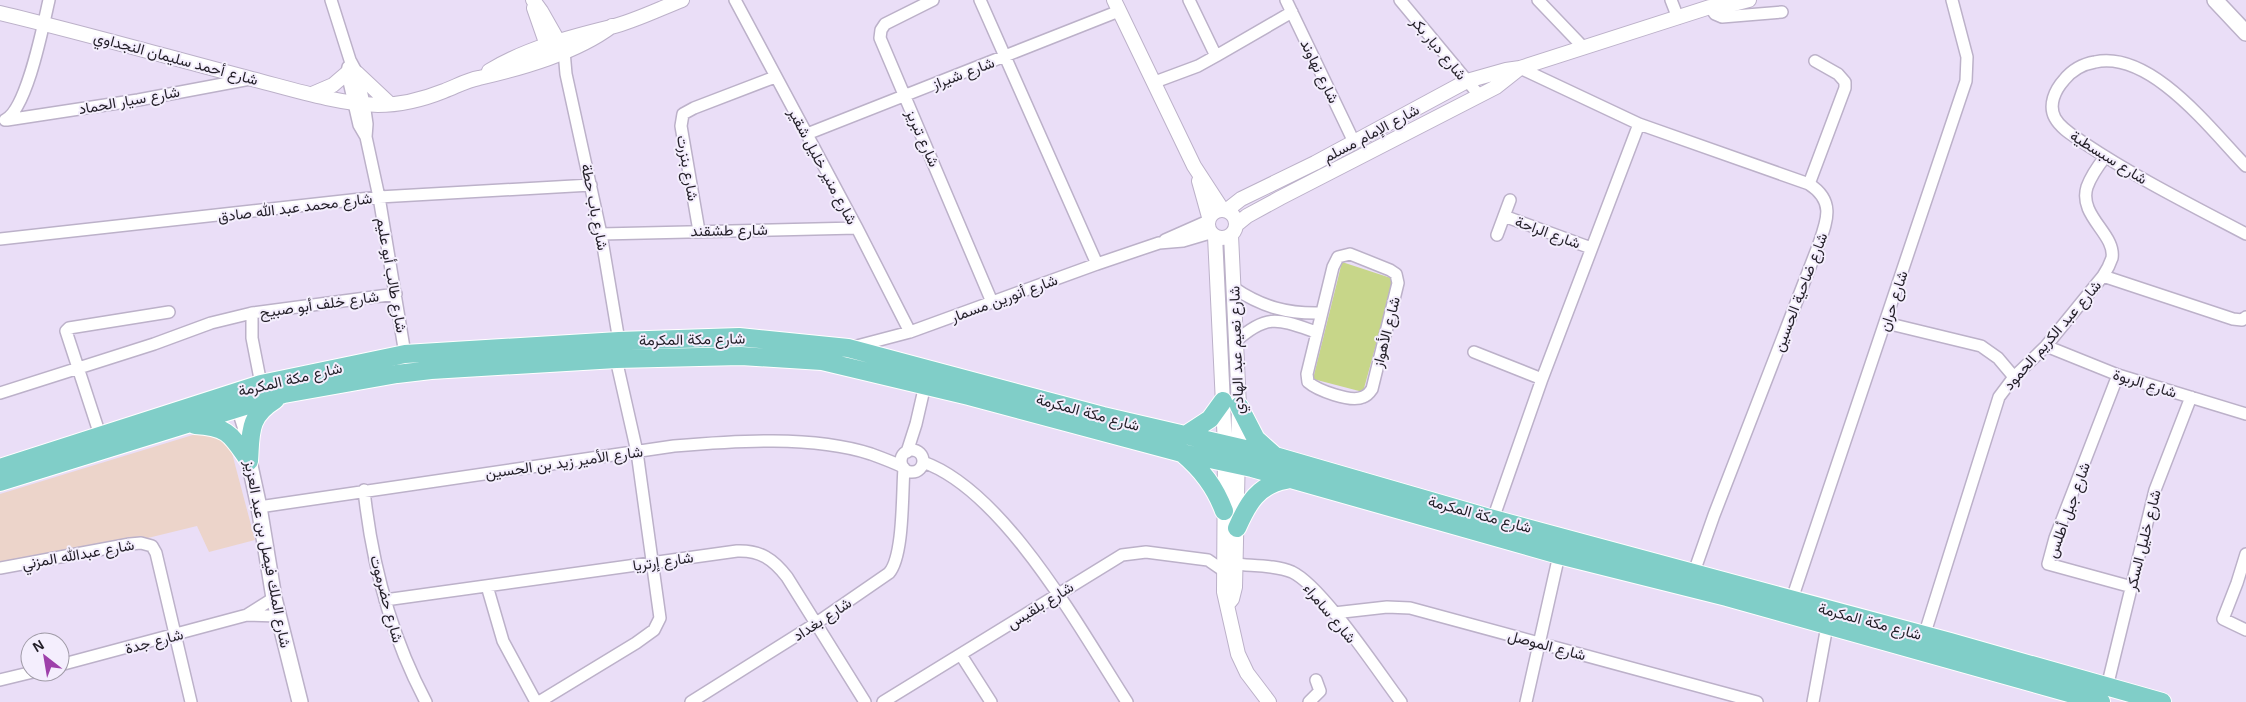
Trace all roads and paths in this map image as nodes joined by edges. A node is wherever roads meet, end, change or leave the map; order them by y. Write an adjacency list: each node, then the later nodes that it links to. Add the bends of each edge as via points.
1 (49, 0): 22 (street)
2 (332, 0): 30 (street, شارع طالب أبو عليم)
3 (532, 0): 24 (street, via 535,14)
4 (682, 0): 24 (street, شارع أحمد سليمان النجداوي, via 593,30)
5 (735, 0): 31 (street, شارع منير خليل شقير)
6 (933, 0): 37 (street, شارع تبريز, via 886,24 881,30 882,42)
7 (980, 0): 26 (street)
8 (1189, 0): 27 (street)
9 (1286, 0): 18 (street, شارع نهاوند)
10 (1400, 0): 33 (street, شارع ديار بكر)
11 (1538, 0): 25 (street)
12 (1670, 0): 21 (street)
13 (1750, 0): 16 (street, شارع الإمام مسلم, via 1722,7)
14 (1952, 0): 71 (street, شارع حران, via 1967,57 1966,81)
15 (2215, 0): 23 (main road)
16 (1715, 4): 19 (street, via 1715,14 1722,17); 21 (street, شارع الإمام مسلم)
17 (1117, 6): 26 (street, شارع شيراز); 34 (street, شارع نعيم عبد الهادي)
18 (1292, 12): 27 (street); 43 (street, شارع نهاوند)
19 (1782, 12)
20 (0, 13): 22 (street, شارع أحمد سليمان النجداوي)
21 (1678, 18): 25 (street, شارع الإمام مسلم)
22 (44, 23): 32 (street, شارع أحمد سليمان النجداوي); 40 (street, via 24,96 15,112)
23 (2246, 33)
24 (555, 48): 39 (street, شارع أحمد سليمان النجداوي, via 503,63 478,78 432,96); 47 (street, شارع باب حطة, via 566,74)
25 (1584, 48): 29 (street, شارع الإمام مسلم)
26 (1006, 56): 37 (street, شارع شيراز); 62 (street)
27 (1216, 56): 34 (street)
28 (1815, 61): 48 (street, via 1838,74 1845,82 1845,88)
29 (1520, 68): 33 (street, شارع الإمام مسلم); 36 (street, شارع الإمام مسلم, via 1496,87); 41 (street, شارع ضاحية الحسين)
30 (351, 69): 35 (street, via 333,86); 38 (street, شارع طالب أبو عليم); 39 (street)
31 (775, 77): 42 (street, شارع منير خليل شقير); 56 (street, شارع بنزرت, via 683,114 681,126)
32 (251, 78): 35 (street, شارع أحمد سليمان النجداوي); 40 (street, شارع سيار الحماد)
33 (1468, 81): 36 (street, شارع ديار بكر); 43 (street, شارع الإمام مسلم)
34 (1155, 82): 45 (street, شارع نعيم عبد الهادي)
35 (311, 94): 38 (street, شارع أحمد سليمان النجداوي)
36 (1479, 95): 55 (street, شارع الإمام مسلم, via 1247,216)
37 (904, 96): 42 (street, شارع شيراز); 66 (street, شارع تبريز)
38 (359, 102): 39 (street, شارع أحمد سليمان النجداوي); 49 (street, شارع طالب أبو عليم, via 359,125 366,137)
39 (390, 104)
40 (4, 121)
41 (1639, 124): 48 (street, شارع ضاحية الحسين); 61 (street)
42 (807, 134): 54 (street, شارع منير خليل شقير)
43 (1354, 142): 51 (street, شارع الإمام مسلم)
44 (2105, 157): 46 (street, شارع سبسطية, via 2061,126 2052,110 2055,93 2067,75 2083,64 2100,61 2121,62 2155,77 2196,113); 59 (street, شارع سبسطية); 63 (street, شارع عبد الكريم الحمود, via 2086,188 2091,215 2111,248 2112,257)
45 (1194, 166): 51 (street, شارع نعيم عبد الهادي); 53 (street, شارع نعيم عبد الهادي)
46 (2246, 166)
47 (591, 184): 49 (street, شارع محمد عبد الله صادق); 57 (street, شارع باب حطة)
48 (1809, 184): 120 (street, شارع ضاحية الحسين, via 1826,204 1828,219)
49 (379, 197): 60 (street, شارع محمد عبد الله صادق); 65 (street, شارع طالب أبو عليم)
50 (1510, 200): 52 (street, شارع الراحة)
51 (1225, 210): 53 (street, via 1214,211); 55 (street, via 1234,216)
52 (1504, 216): 58 (street, شارع الراحة); 61 (street, شارع الراحة)
53 (1210, 227): 55 (street, via 1223,238); 62 (street, شارع أنورين مسمار); 91 (street, شارع نعيم عبد الهادي)
54 (857, 228): 56 (street, شارع طشقند); 72 (street, شارع منير خليل شقير)
55 (1234, 230): 64 (street, شارع نعيم عبد الهادي)
56 (699, 231): 57 (street, شارع طشقند)
57 (601, 234): 74 (street, شارع باب حطة)
58 (1497, 234)
59 (2246, 234)
60 (0, 239)
61 (1591, 248): 84 (street)
62 (1097, 264): 66 (street, شارع أنورين مسمار)
63 (2104, 276): 70 (street, via 2233,319); 76 (street, شارع عبد الكريم الحمود)
64 (1234, 288): 69 (street, via 1265,306 1290,312); 75 (street, شارع نعيم عبد الهادي)
65 (396, 294): 68 (street, شارع خلف أبو صبيح); 79 (street, شارع طالب أبو عليم)
66 (992, 302): 72 (street, شارع أنورين مسمار)
67 (169, 312): 81 (street, via 69,328 65,334)
68 (252, 313): 81 (street, via 211,323); 85 (street, شارع خلف أبو صبيح, via 252,338)
69 (1321, 313): 73 (street, شارع الأهواز); 73 (street, شارع الأهواز, via 1333,266 1342,255 1350,254 1390,270 1398,277 1372,389 1363,398 1338,396 1308,382)
70 (2246, 317)
71 (1886, 322): 83 (street, via 1981,346 1998,358); 125 (street, شارع حران)
72 (910, 332): 77 (street, شارع أنورين مسمار)
73 (1316, 332): 75 (street, via 1276,320 1252,327)
74 (619, 341): 77 (main road, شارع مكة المكرمة, via 739,337); 79 (main road, شارع مكة المكرمة)
75 (1235, 342): 91 (street, شارع نعيم عبد الهادي)
76 (2046, 346): 82 (street, شارع الربوة); 83 (street, شارع عبد الكريم الحمود)
77 (848, 348): 96 (main road, شارع مكة المكرمة)
78 (1474, 352): 84 (street)
79 (405, 354): 85 (main road, شارع مكة المكرمة)
80 (616, 359): 86 (main road, شارع مكة المكرمة, via 741,356 811,360); 88 (main road, شارع مكة المكرمة, via 431,370); 97 (street)
81 (78, 368): 87 (street); 95 (street)
82 (2118, 375): 89 (street, شارع الربوة); 122 (street, شارع جبل أطلس, via 2048,564)
83 (2014, 377): 134 (street, شارع عبد الكريم الحمود, via 1999,397)
84 (1542, 379): 111 (street)
85 (260, 384): 90 (main road, شارع مكة المكرمة)
86 (925, 385): 94 (street); 96 (main road, شارع مكة المكرمة)
87 (0, 393)
88 (284, 394): 90 (main road, شارع مكة المكرمة); 103 (main road, via 256,416 251,431)
89 (2192, 397): 92 (street, شارع الربوة); 122 (street, شارع خليل السكر, via 2156,490)
90 (233, 400): 93 (main road, شارع مكة المكرمة); 95 (main road, شارع مكة المكرمة); 103 (main road, شارع الملك فيصل بن عبد العزيز, via 245,426)
91 (1231, 403): 96 (main road); 100 (street, شارع نعيم عبد الهادي); 101 (main road, via 1256,439)
92 (2246, 414)
93 (189, 424): 103 (main road, via 226,431); 107 (main road, شارع مكة المكرمة)
94 (916, 424): 98 (street); 102 (street)
95 (100, 435): 104 (main road, شارع مكة المكرمة)
96 (1183, 445): 100 (main road, شارع مكة المكرمة); 110 (main road, via 1220,499)
97 (637, 452): 99 (street, شارع الأمير زيد بن الحسين, via 674,446 746,442 808,444); 108 (street, شارع الأمير زيد بن الحسين); 117 (street)
98 (905, 453): 99 (street, شارع الأمير زيد بن الحسين); 102 (street, via 913,450); 105 (street, via 902,460)
99 (870, 454): 105 (street, شارع الأمير زيد بن الحسين)
100 (1232, 456): 101 (main road, شارع مكة المكرمة); 106 (main road, شارع مكة المكرمة); 110 (street); 112 (street)
101 (1276, 456): 111 (main road, شارع مكة المكرمة)
102 (921, 457): 105 (street, via 920,469); 123 (street, via 951,476 995,514)
103 (249, 461): 109 (main road, شارع الملك فيصل بن عبد العزيز)
104 (0, 468)
105 (907, 469): 130 (street, شارع بغداد, via 894,567 882,579)
106 (1286, 480): 112 (main road, via 1258,491); 115 (main road, شارع مكة المكرمة)
107 (0, 482)
108 (364, 490): 109 (street, شارع الأمير زيد بن الحسين); 126 (street, شارع حضرموت)
109 (259, 507): 124 (main road, شارع الملك فيصل بن عبد العزيز)
110 (1224, 511): 113 (street)
111 (1493, 519): 120 (main road, شارع مكة المكرمة)
112 (1237, 528): 118 (street)
113 (1224, 553): 116 (street); 118 (street)
114 (2246, 554): 132 (street, via 2223,619)
115 (1559, 555): 131 (main road, شارع مكة المكرمة); 135 (street)
116 (1208, 560): 118 (street, شارع بلقيس); 123 (street, شارع بلقيس, via 1129,553)
117 (652, 562): 121 (street, شارع إرتريا); 130 (street, شارع إرتريا, via 737,551 756,552 777,565); 145 (street, via 660,610 659,624 636,643)
118 (1230, 567): 127 (street, شارع سامراء, via 1290,572 1311,588); 151 (street, via 1225,598 1234,642 1247,672)
119 (0, 568): 133 (street, شارع عبدالله المزني, via 130,544 149,544 156,553)
120 (1694, 572): 125 (main road, شارع مكة المكرمة)
121 (487, 586): 126 (street, شارع إرتريا); 145 (street, via 503,641)
122 (2132, 586): 141 (street, شارع خليل السكر)
123 (1057, 594): 136 (street, شارع بلقيس); 150 (street)
124 (274, 598): 128 (street, شارع جدة); 129 (main road, شارع الملك فيصل بن عبد العزيز)
125 (1792, 599): 134 (main road, شارع مكة المكرمة)
126 (385, 600): 144 (street, شارع حضرموت, via 396,638)
127 (1334, 613): 135 (street, شارع الموصل, via 1387,607 1410,608); 153 (street, شارع سامراء)
128 (247, 615): 129 (street, شارع جدة); 133 (street, شارع جدة)
129 (278, 616): 143 (main road, شارع الملك فيصل بن عبد العزيز)
130 (815, 624): 146 (street, شارع بغداد); 147 (street, شارع إرتريا)
131 (1827, 626): 141 (main road, شارع مكة المكرمة); 156 (street)
132 (2246, 630)
133 (175, 636): 137 (street, شارع جدة); 142 (street)
134 (1924, 636): 141 (main road, شارع مكة المكرمة)
135 (1540, 643): 154 (street); 155 (street, شارع الموصل)
136 (961, 655): 148 (street, شارع بلقيس); 149 (street)
137 (70, 662)
138 (20, 675): 139 (street)
139 (0, 680)
140 (1316, 680): 152 (street, via 1320,691)
141 (2104, 695): 157 (main road, شارع مكة المكرمة)
142 (191, 702)
143 (300, 702)
144 (426, 702)
145 (538, 702)
146 (690, 702)
147 (865, 702)
148 (883, 702)
149 (991, 702)
150 (1127, 702)
151 (1269, 702)
152 (1309, 702)
153 (1401, 702)
154 (1526, 702)
155 (1757, 702)
156 (1813, 702)
157 (2162, 702)

